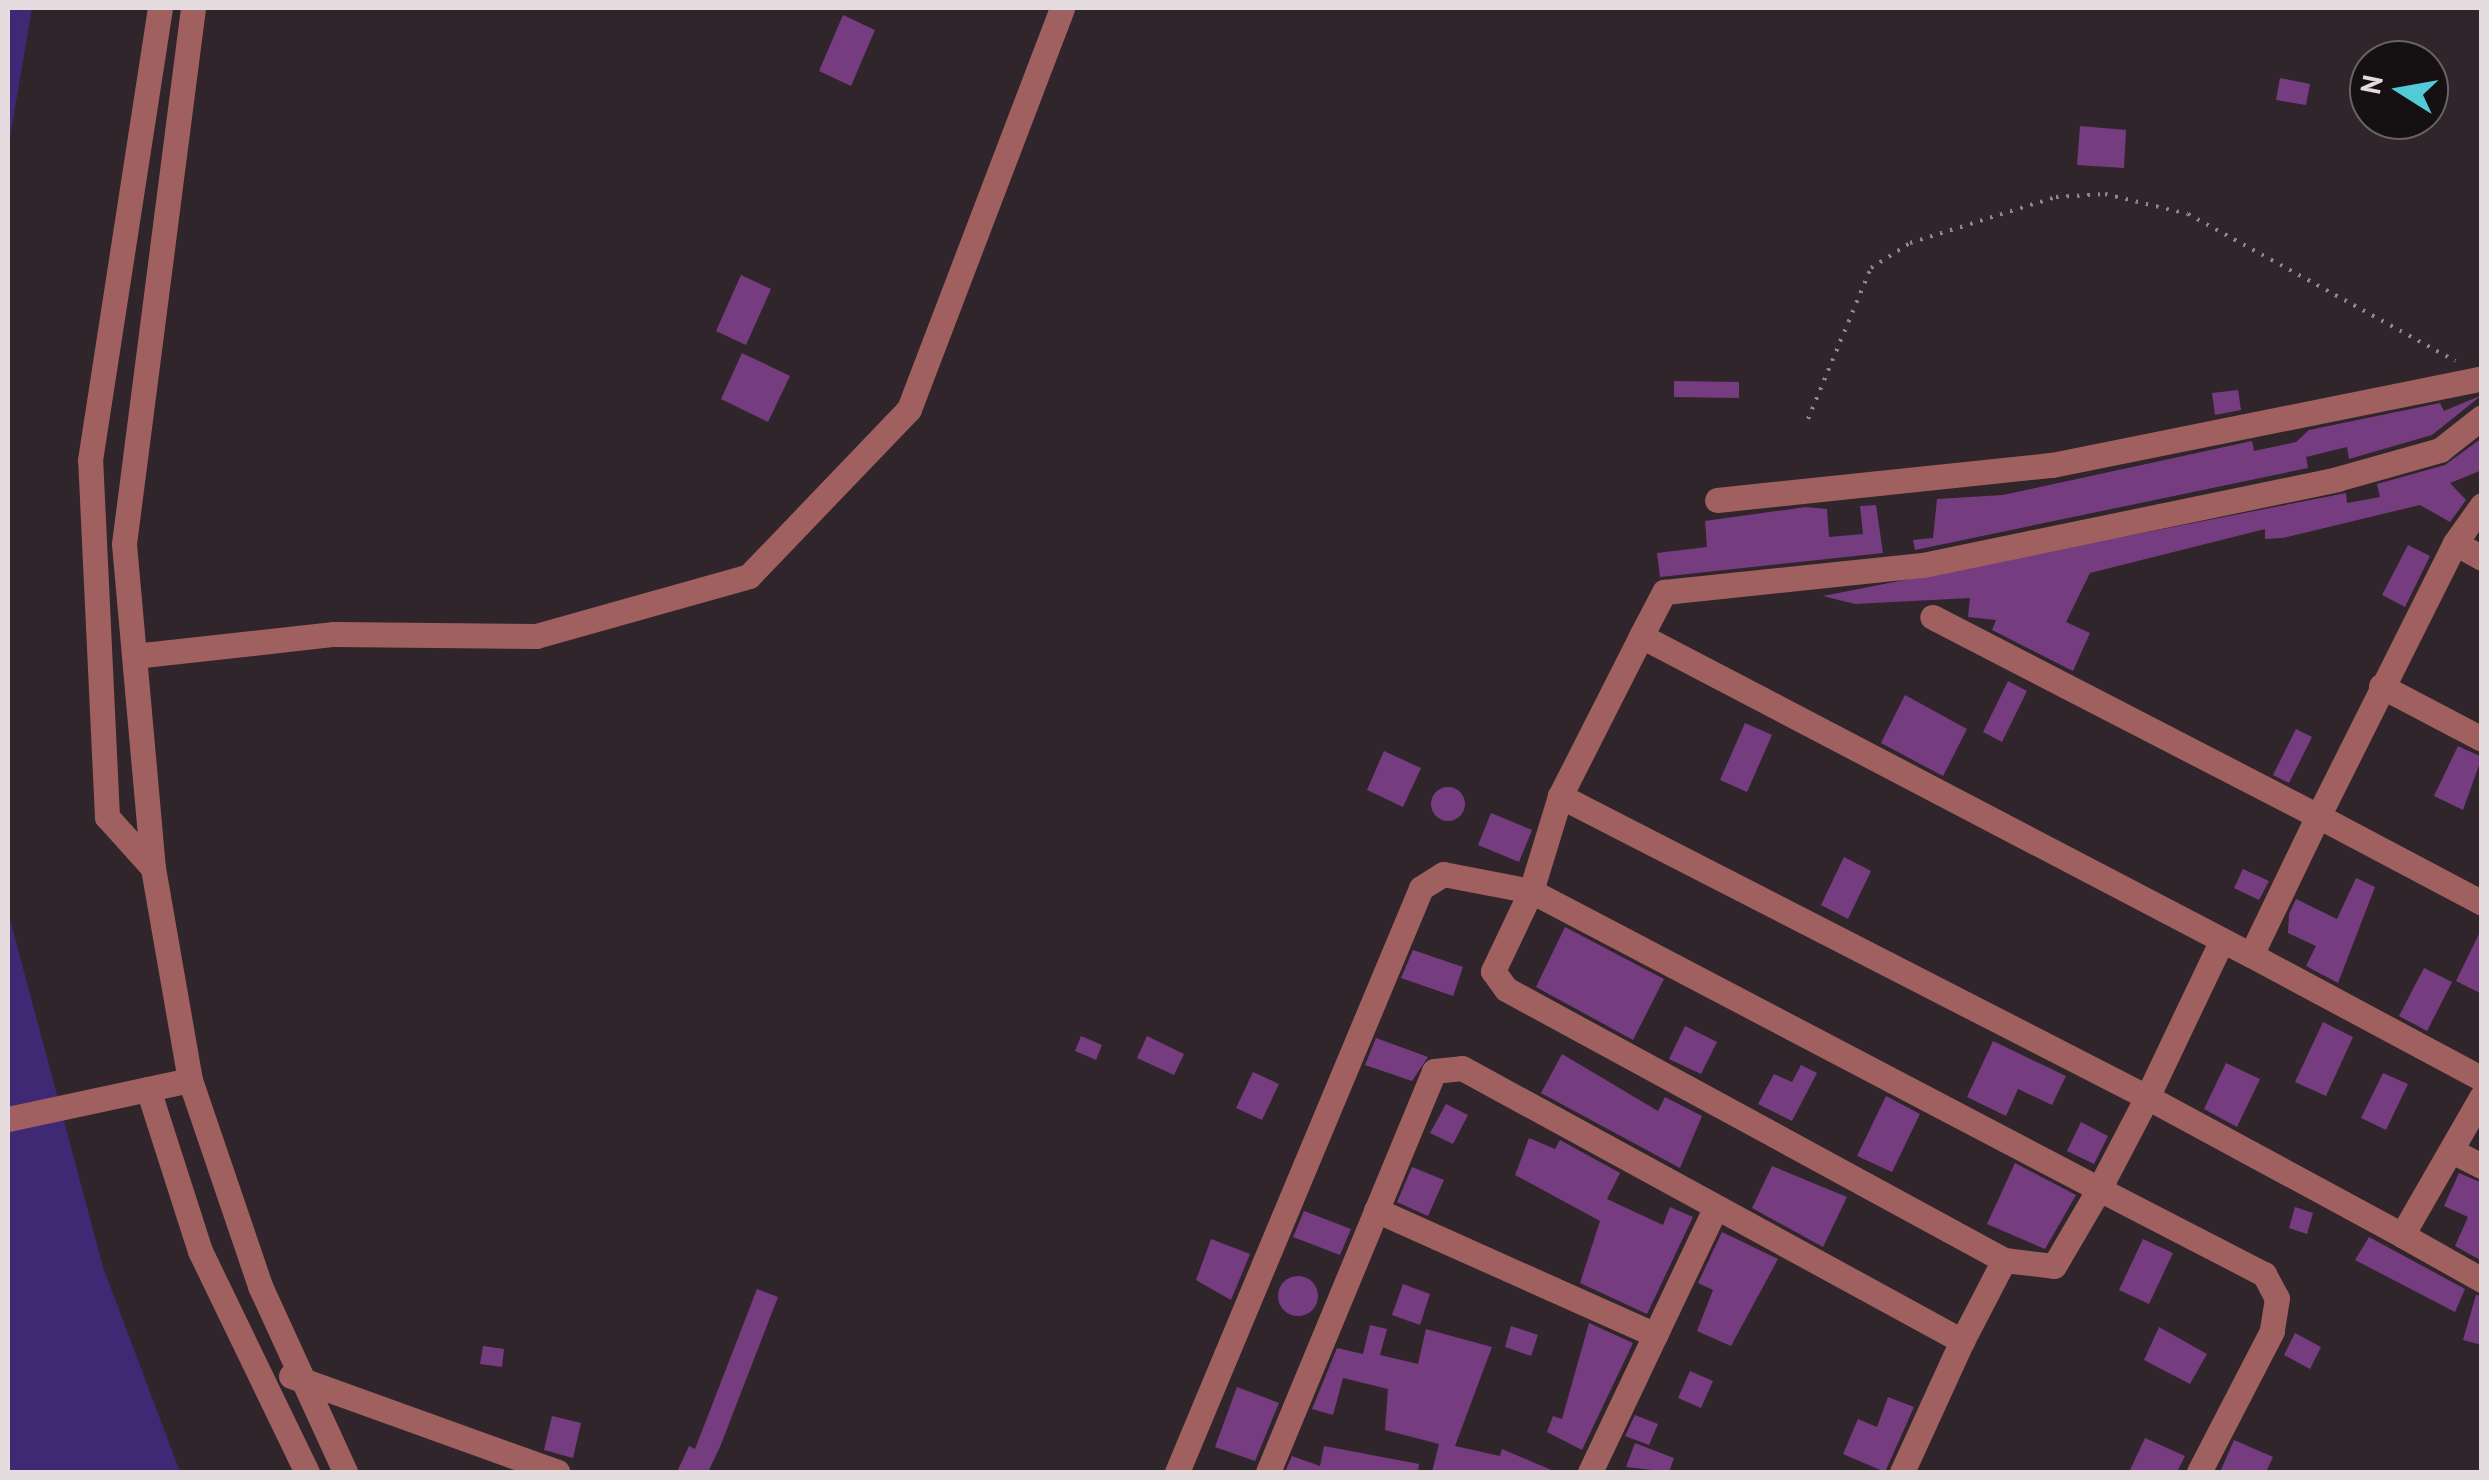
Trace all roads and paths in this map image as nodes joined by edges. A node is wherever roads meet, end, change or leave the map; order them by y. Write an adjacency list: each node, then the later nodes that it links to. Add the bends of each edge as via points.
1 (160, 8): 18 (street, via 90,460 107,817)
2 (193, 8): 13 (street, via 124,544)
3 (1062, 8): 13 (street, via 909,409 749,576 536,636 334,634)
4 (2473, 372): 6 (path, via 2188,214 2105,194 2056,197 1910,243 1871,268); 7 (street, via 2052,465)
5 (2482, 417): 12 (street, via 2440,450 2336,479 1923,565 1664,592)
6 (1808, 419)
7 (1717, 500)
8 (2482, 504): 9 (street)
9 (2455, 543): 10 (street); 14 (street)
10 (2482, 558)
11 (1932, 617): 17 (street)
12 (1641, 636): 16 (street); 21 (street)
13 (134, 656): 18 (street)
14 (2381, 686): 15 (street); 17 (street)
15 (2482, 738)
16 (1560, 796): 19 (street); 27 (street)
17 (2318, 816): 20 (street); 22 (street)
18 (153, 868): 24 (street)
19 (1531, 891): 31 (street); 35 (street, via 1493,971 1506,989); 44 (street, via 1443,874 1421,888)
20 (2482, 903)
21 (2222, 940): 22 (street); 27 (street)
22 (2251, 955): 23 (street)
23 (2482, 1079)
24 (190, 1080): 25 (street); 39 (street)
25 (148, 1089): 28 (street); 40 (street, via 200,1251)
26 (2482, 1096): 29 (street)
27 (2147, 1097): 31 (street); 34 (street)
28 (8, 1119)
29 (2452, 1151): 30 (street); 34 (street)
30 (2482, 1166)
31 (2100, 1188): 35 (street, via 2054,1266); 48 (street, via 2230,1252 2272,1285 2272,1331)
32 (1714, 1209): 33 (street, via 1462,1068 1434,1072); 37 (street); 38 (street)
33 (1376, 1210): 37 (street); 45 (street)
34 (2402, 1235): 36 (street)
35 (2004, 1260): 38 (street)
36 (2482, 1280)
37 (1654, 1335): 46 (street)
38 (1962, 1340): 47 (street)
39 (297, 1374): 40 (street); 42 (street); 43 (street)
40 (263, 1385): 41 (street)
41 (308, 1472)
42 (345, 1472)
43 (557, 1472)
44 (1177, 1472)
45 (1268, 1472)
46 (1590, 1472)
47 (1902, 1472)
48 (2199, 1472)

